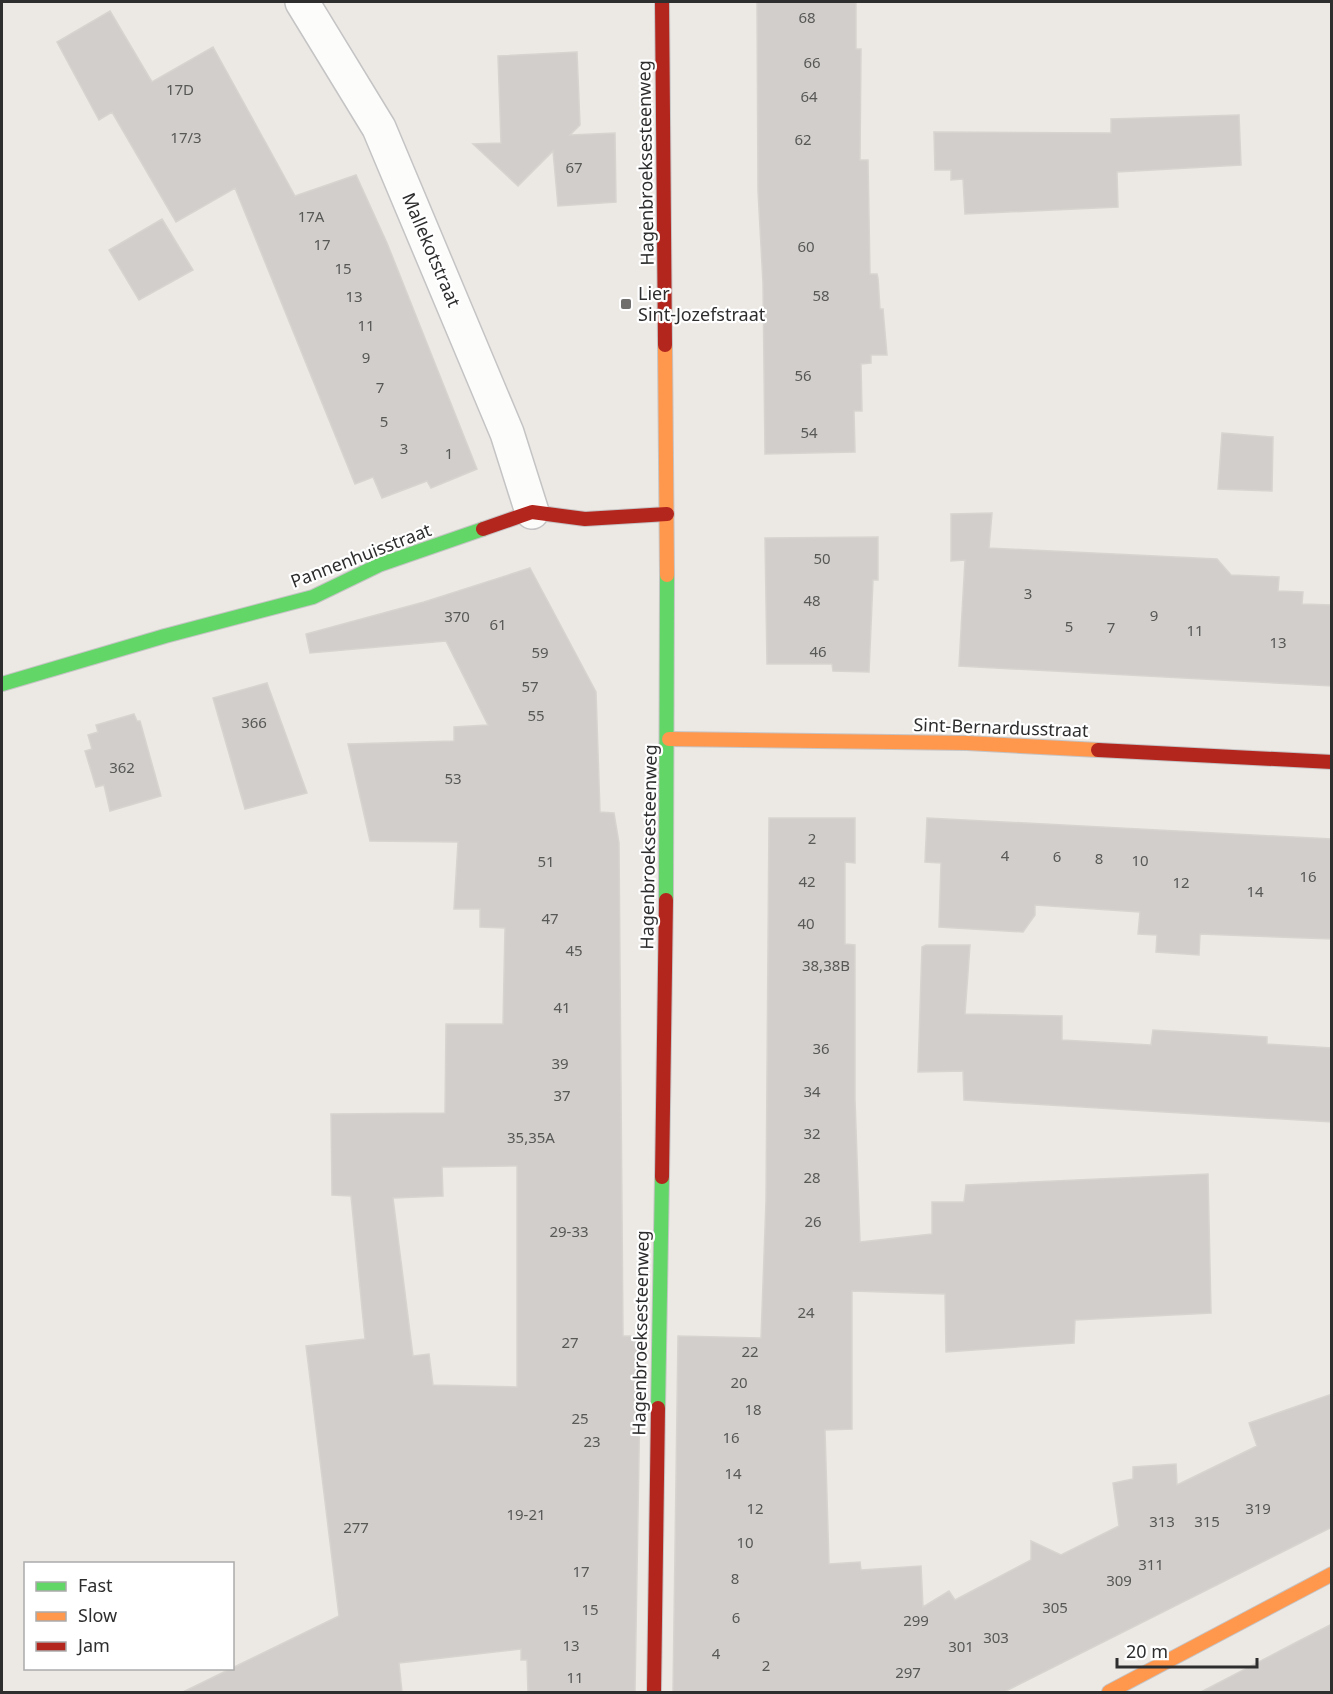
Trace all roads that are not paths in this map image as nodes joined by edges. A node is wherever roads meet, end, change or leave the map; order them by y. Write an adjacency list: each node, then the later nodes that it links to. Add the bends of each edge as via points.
1 (302, 2): 3 (street, Mallekotstraat, via 379,128 507,433)
2 (662, 2): 4 (street, Hagenbroeksesteenweg)
3 (532, 512): 4 (street, Pannenhuisstraat, via 585,519); 5 (street, Pannenhuisstraat, via 379,565 313,597 216,621)
4 (667, 514): 6 (street, Hagenbroeksesteenweg)
5 (2, 684)
6 (669, 739): 7 (street, Sint-Bernardusstraat, via 968,743); 9 (street, Hagenbroeksesteenweg)
7 (1332, 762)
8 (1332, 1574): 10 (street)
9 (654, 1692)
10 (1108, 1692)

